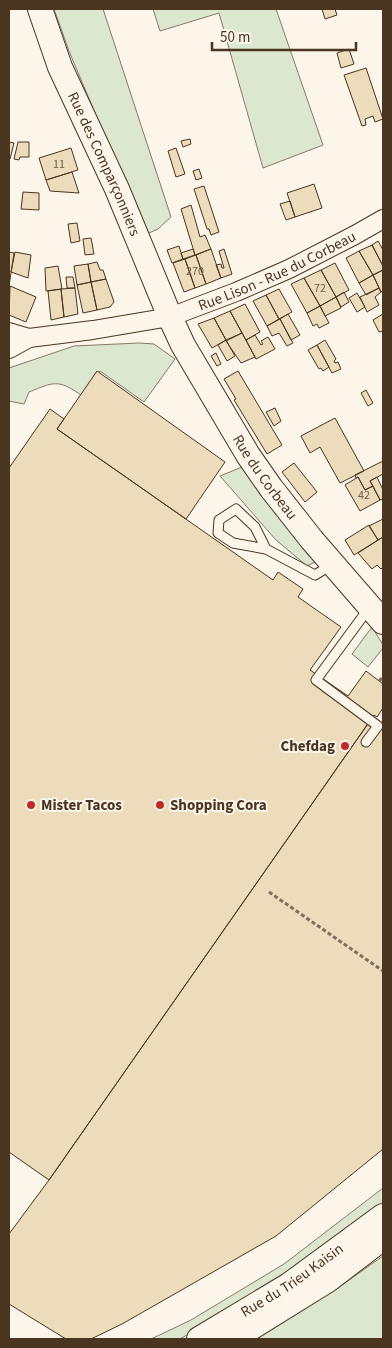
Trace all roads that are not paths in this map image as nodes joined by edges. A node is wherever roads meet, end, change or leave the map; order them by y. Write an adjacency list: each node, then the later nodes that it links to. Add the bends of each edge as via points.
1 (40, 9): 3 (street, Rue des Comparçonniers, via 60,67 117,189)
2 (383, 219): 3 (street, Rue Lison - Rue du Corbeau, via 288,268)
3 (170, 318): 5 (street, Rue Lison - Rue du Corbeau); 8 (street, Rue du Corbeau, via 248,455)
4 (9, 332): 5 (street)
5 (29, 338): 6 (street)
6 (9, 349)
7 (266, 548): 7 (lane, via 255,527 236,509 219,520 218,533 233,543); 8 (lane, via 315,575)
8 (334, 564): 9 (street, Rue du Corbeau)
9 (377, 614): 10 (lane, via 316,680 378,726)
10 (366, 742)
11 (383, 1216): 13 (street, Rue du Trieu Kaisin, via 289,1285)
12 (383, 1238): 14 (street, Rue du Trieu Kaisin, via 313,1290)
13 (199, 1339)
14 (233, 1339)

